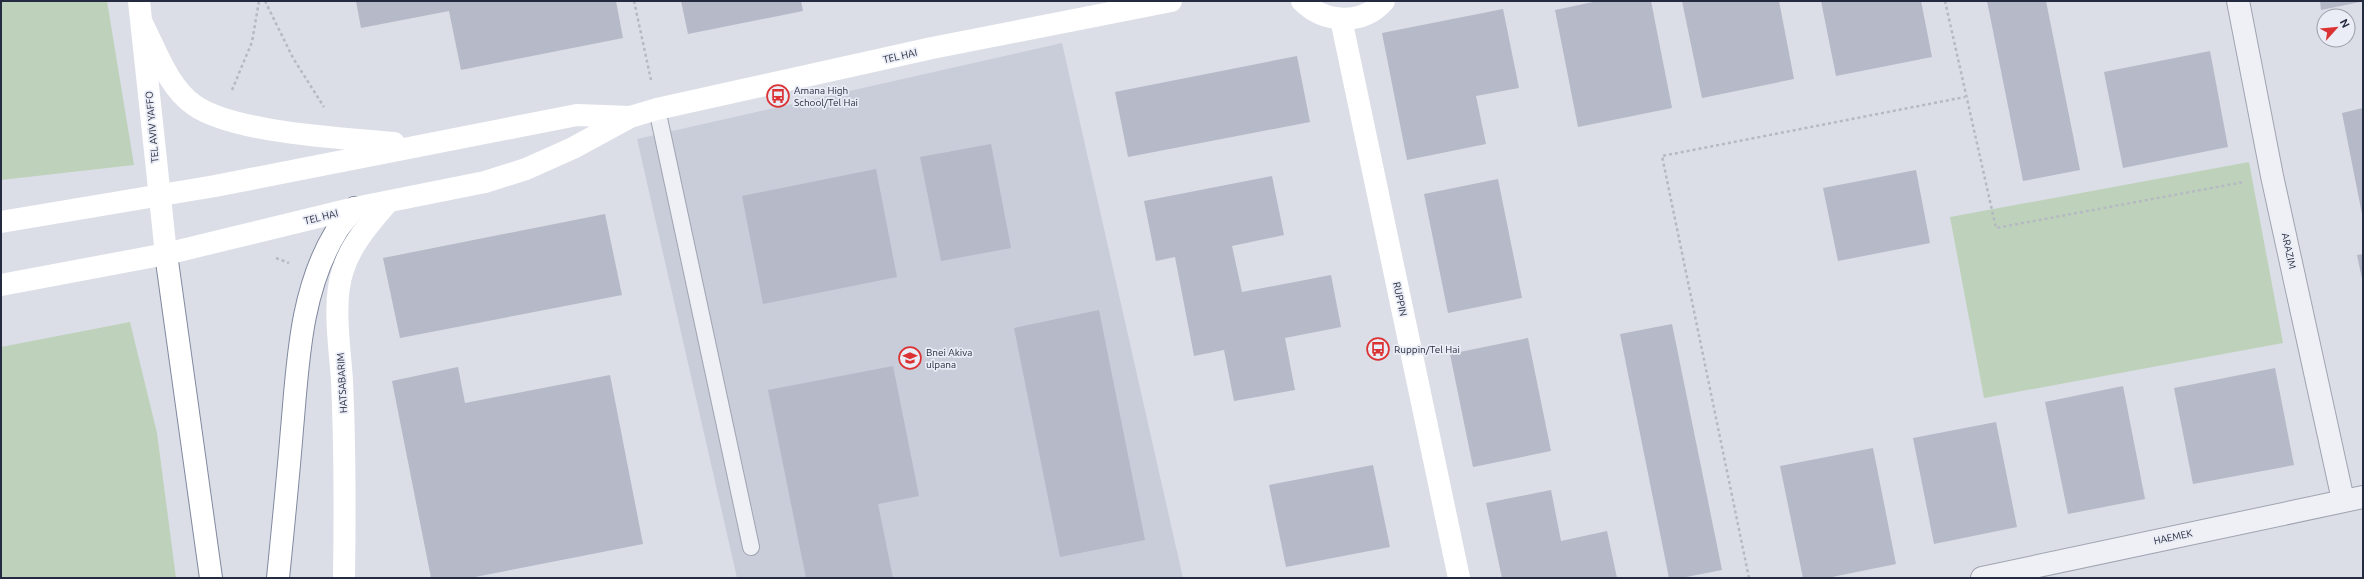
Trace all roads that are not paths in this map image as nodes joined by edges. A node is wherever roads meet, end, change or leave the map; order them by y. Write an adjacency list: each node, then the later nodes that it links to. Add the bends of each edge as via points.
1 (139, 1): 7 (main road, TEL AVIV YAFFO)
2 (1171, 1): 8 (main road, TEL HAI, via 932,48)
3 (1302, 1): 6 (main road, via 1310,9)
4 (1384, 1): 6 (main road, via 1379,7 1361,16)
5 (2238, 1): 17 (street, ARAZIM, via 2272,176)
6 (1341, 19): 22 (main road, RUPPIN)
7 (142, 23): 10 (main road, via 176,87 194,105 242,124); 11 (main road, TEL AVIV YAFFO)
8 (657, 109): 9 (main road, TEL HAI); 18 (lane)
9 (630, 117): 10 (main road, TEL HAI, via 577,115); 12 (main road, TEL HAI, via 526,170 485,182)
10 (417, 145): 11 (main road, TEL HAI)
11 (158, 196): 14 (main road, TEL HAI); 15 (main road, TEL AVIV YAFFO)
12 (388, 202): 13 (main road, TEL HAI); 21 (main road, HATSABARIM, via 352,250 339,285 346,506)
13 (355, 208): 15 (main road, TEL HAI); 20 (main road, via 337,231 327,250 308,299)
14 (1, 222)
15 (166, 254): 16 (main road, TEL HAI); 19 (main road, TEL AVIV YAFFO)
16 (1, 285)
17 (2353, 498): 23 (street, HAEMEK)
18 (751, 547)
19 (211, 578)
20 (278, 578)
21 (344, 578)
22 (1459, 578)
23 (1982, 578)

